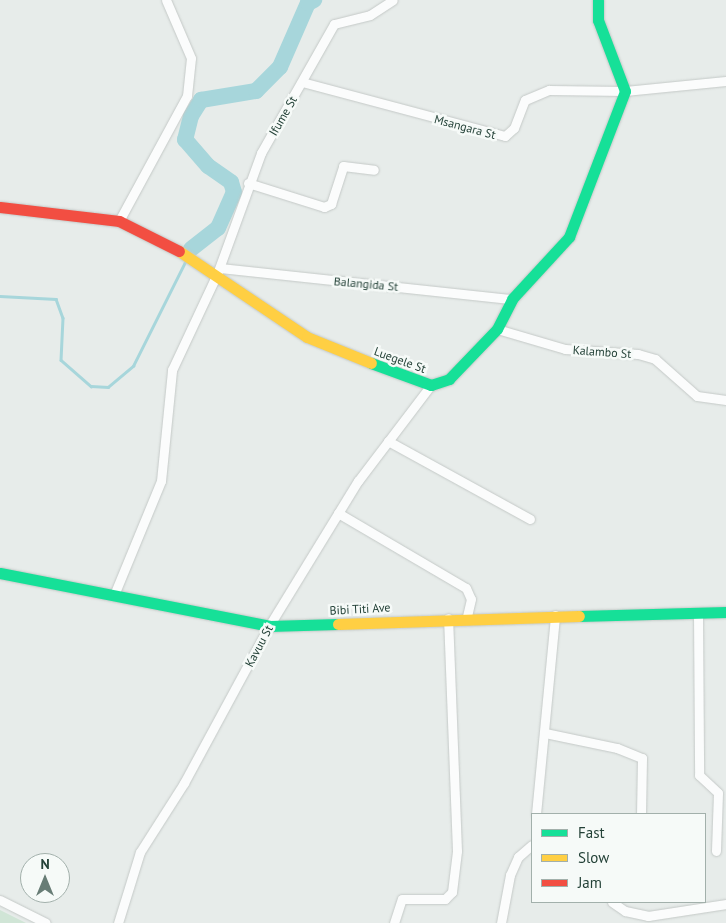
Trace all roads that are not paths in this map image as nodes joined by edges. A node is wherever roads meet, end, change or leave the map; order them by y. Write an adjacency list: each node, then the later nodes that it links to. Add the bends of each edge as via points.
1 (166, 0): 10 (street, via 191,58 189,88)
2 (393, 0): 5 (street, Ifume St, via 370,15 334,24)
3 (598, 0): 6 (street, via 598,20)
4 (726, 81): 6 (street, Msangara St)
5 (302, 82): 6 (street, Msangara St, via 494,136 510,134 519,110 534,94); 8 (street, Ifume St)
6 (625, 91): 12 (street, Luegele St, via 569,237)
7 (374, 170): 8 (street, via 343,166 331,204 324,208)
8 (248, 184): 11 (street, Ifume St)
9 (0, 207): 10 (street, Luegele St, via 34,208)
10 (119, 221): 11 (street, Luegele St, via 163,240)
11 (218, 271): 12 (street, Balangida St); 14 (street, Luegele St, via 307,337); 20 (street, Ifume St, via 172,370 161,481)
12 (512, 298): 13 (street, Luegele St)
13 (497, 329): 14 (street, Luegele St, via 449,379); 15 (street, Kalambo St, via 564,349 638,354 655,360 697,396)
14 (431, 385): 16 (street, Kavuu St)
15 (726, 400)
16 (388, 440): 17 (street, Kavuu St); 18 (street)
17 (338, 513): 24 (street, via 466,588 471,599); 26 (street, Kavuu St)
18 (530, 519)
19 (0, 573): 20 (street, Bibi Titi Ave)
20 (114, 595): 26 (street, Bibi Titi Ave)
21 (698, 612): 22 (street, Bibi Titi Ave); 23 (street, Bibi Titi Ave); 31 (street, via 699,776 718,793)
22 (726, 612)
23 (555, 615): 24 (street, Bibi Titi Ave); 27 (street)
24 (467, 617): 25 (street, Bibi Titi Ave)
25 (448, 618): 26 (street, Bibi Titi Ave); 38 (street, via 457,851 452,892 445,899 402,899)
26 (269, 626): 37 (street, Kavuu St, via 184,783 140,852)
27 (545, 733): 28 (street); 29 (street, via 617,748 642,758)
28 (536, 813)
29 (641, 813)
30 (531, 846): 39 (street, via 518,857 510,874)
31 (716, 852)
32 (0, 900): 36 (street)
33 (726, 904): 35 (street)
34 (626, 906): 35 (street)
35 (637, 919)
36 (46, 923)
37 (118, 923)
38 (394, 923)
39 (501, 923)

